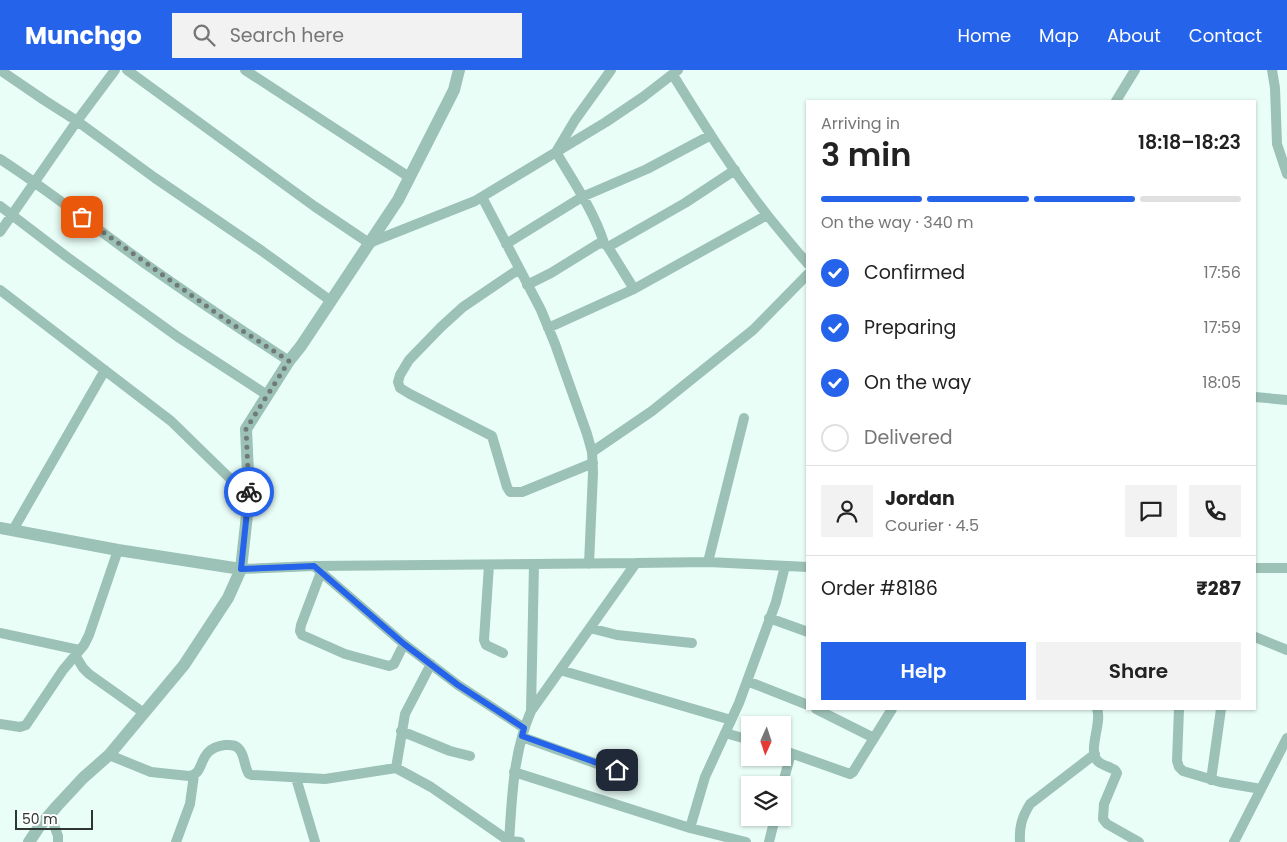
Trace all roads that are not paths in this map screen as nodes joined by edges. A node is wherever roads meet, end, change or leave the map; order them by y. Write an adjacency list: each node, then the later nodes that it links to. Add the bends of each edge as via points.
1 (0, 70): 11 (street)
2 (116, 70): 11 (street)
3 (127, 70): 25 (street)
4 (245, 70): 17 (street)
5 (459, 70): 17 (street, via 454,90)
6 (611, 70): 13 (street)
7 (1135, 70): 10 (street)
8 (1272, 70): 16 (street, via 1277,144)
9 (676, 72): 12 (street); 13 (street, via 606,122)
10 (1117, 100)
11 (77, 121): 18 (street); 34 (street)
12 (711, 135): 15 (street); 20 (street, via 647,170)
13 (556, 152): 19 (street); 20 (street)
14 (0, 159): 18 (street)
15 (735, 170): 23 (street); 27 (street, via 685,203)
16 (1287, 174)
17 (409, 177): 25 (street, via 398,200)
18 (34, 181): 22 (street); 36 (street, via 146,265)
19 (482, 197): 25 (street); 26 (street)
20 (582, 197): 26 (street); 27 (street)
21 (0, 206): 22 (street)
22 (12, 214): 24 (street); 38 (street, via 178,337)
23 (767, 215): 28 (street); 33 (street)
24 (0, 232)
25 (369, 243): 34 (street)
26 (506, 244): 29 (street)
27 (606, 245): 31 (street, via 598,244); 33 (street)
28 (806, 262)
29 (519, 269): 31 (street); 42 (street, via 463,307 441,327 404,367 398,382 400,388 492,436 510,492 522,492)
30 (806, 276): 42 (street, via 753,330)
31 (527, 285): 35 (street)
32 (0, 290): 37 (street)
33 (634, 290): 35 (street)
34 (331, 300): 36 (street)
35 (548, 328): 42 (street, via 588,434)
36 (289, 361): 38 (street)
37 (105, 370): 43 (street, via 171,421); 44 (street)
38 (267, 395): 43 (street, via 246,429)
39 (1256, 397): 40 (street)
40 (1287, 400)
41 (744, 418): 46 (street)
42 (592, 457): 49 (street)
43 (249, 497): 55 (street)
44 (4, 531): 45 (street)
45 (118, 550): 55 (street); 65 (street, via 90,635)
46 (708, 562): 47 (street); 51 (street)
47 (636, 563): 49 (street); 58 (street)
48 (534, 564): 49 (street); 50 (street); 76 (street)
49 (589, 564)
50 (489, 565): 56 (street); 66 (street, via 484,640 486,645)
51 (785, 566): 52 (street); 57 (street)
52 (806, 567)
53 (1256, 568): 54 (street)
54 (1287, 568)
55 (241, 569): 56 (street); 77 (street, via 228,598 184,665)
56 (317, 569): 63 (street); 63 (street, via 301,625 302,635 345,654 390,666)
57 (769, 618): 59 (street); 69 (street)
58 (590, 628): 62 (street, via 617,635); 68 (street)
59 (806, 631)
60 (0, 632): 65 (street)
61 (1256, 637): 64 (street)
62 (692, 643)
63 (404, 644): 67 (street)
64 (1287, 650)
65 (77, 652): 77 (street, via 89,674); 79 (street, via 26,725)
66 (504, 653)
67 (431, 664): 80 (street, via 404,714); 81 (street)
68 (560, 670): 76 (street); 78 (street)
69 (747, 681): 70 (street); 78 (street)
70 (806, 704)
71 (818, 710): 84 (street)
72 (891, 710): 84 (street)
73 (1097, 710): 87 (street)
74 (1180, 710): 95 (street, via 1179,767 1188,774)
75 (1222, 710): 95 (street)
76 (531, 711): 81 (street)
77 (144, 713): 88 (street)
78 (731, 720): 82 (street)
79 (0, 724)
80 (401, 731): 89 (street); 90 (street)
81 (523, 732): 91 (street); 92 (street)
82 (725, 733): 83 (street); 99 (street, via 705,777)
83 (741, 737)
84 (874, 738): 86 (street, via 850,774)
85 (1287, 738): 96 (street)
86 (791, 752)
87 (1095, 754): 107 (street, via 1030,804 1020,824); 108 (street, via 1100,763 1117,773 1104,804 1103,819)
88 (110, 755): 93 (street, via 151,772); 97 (street, via 83,778)
89 (470, 756)
90 (396, 768): 94 (street, via 325,778); 100 (street)
91 (617, 770)
92 (514, 772): 99 (street); 100 (street)
93 (194, 775): 94 (street, via 210,750 233,745 241,752 248,774); 103 (street, via 190,804)
94 (296, 778): 104 (street)
95 (1211, 780): 96 (street)
96 (1261, 789): 109 (street)
97 (50, 814): 101 (street); 102 (street)
98 (773, 826): 106 (street)
99 (690, 828): 105 (street)
100 (513, 841)
101 (29, 842)
102 (58, 842)
103 (176, 842)
104 (315, 842)
105 (746, 842)
106 (769, 842)
107 (1020, 842)
108 (1139, 842)
109 (1234, 842)

